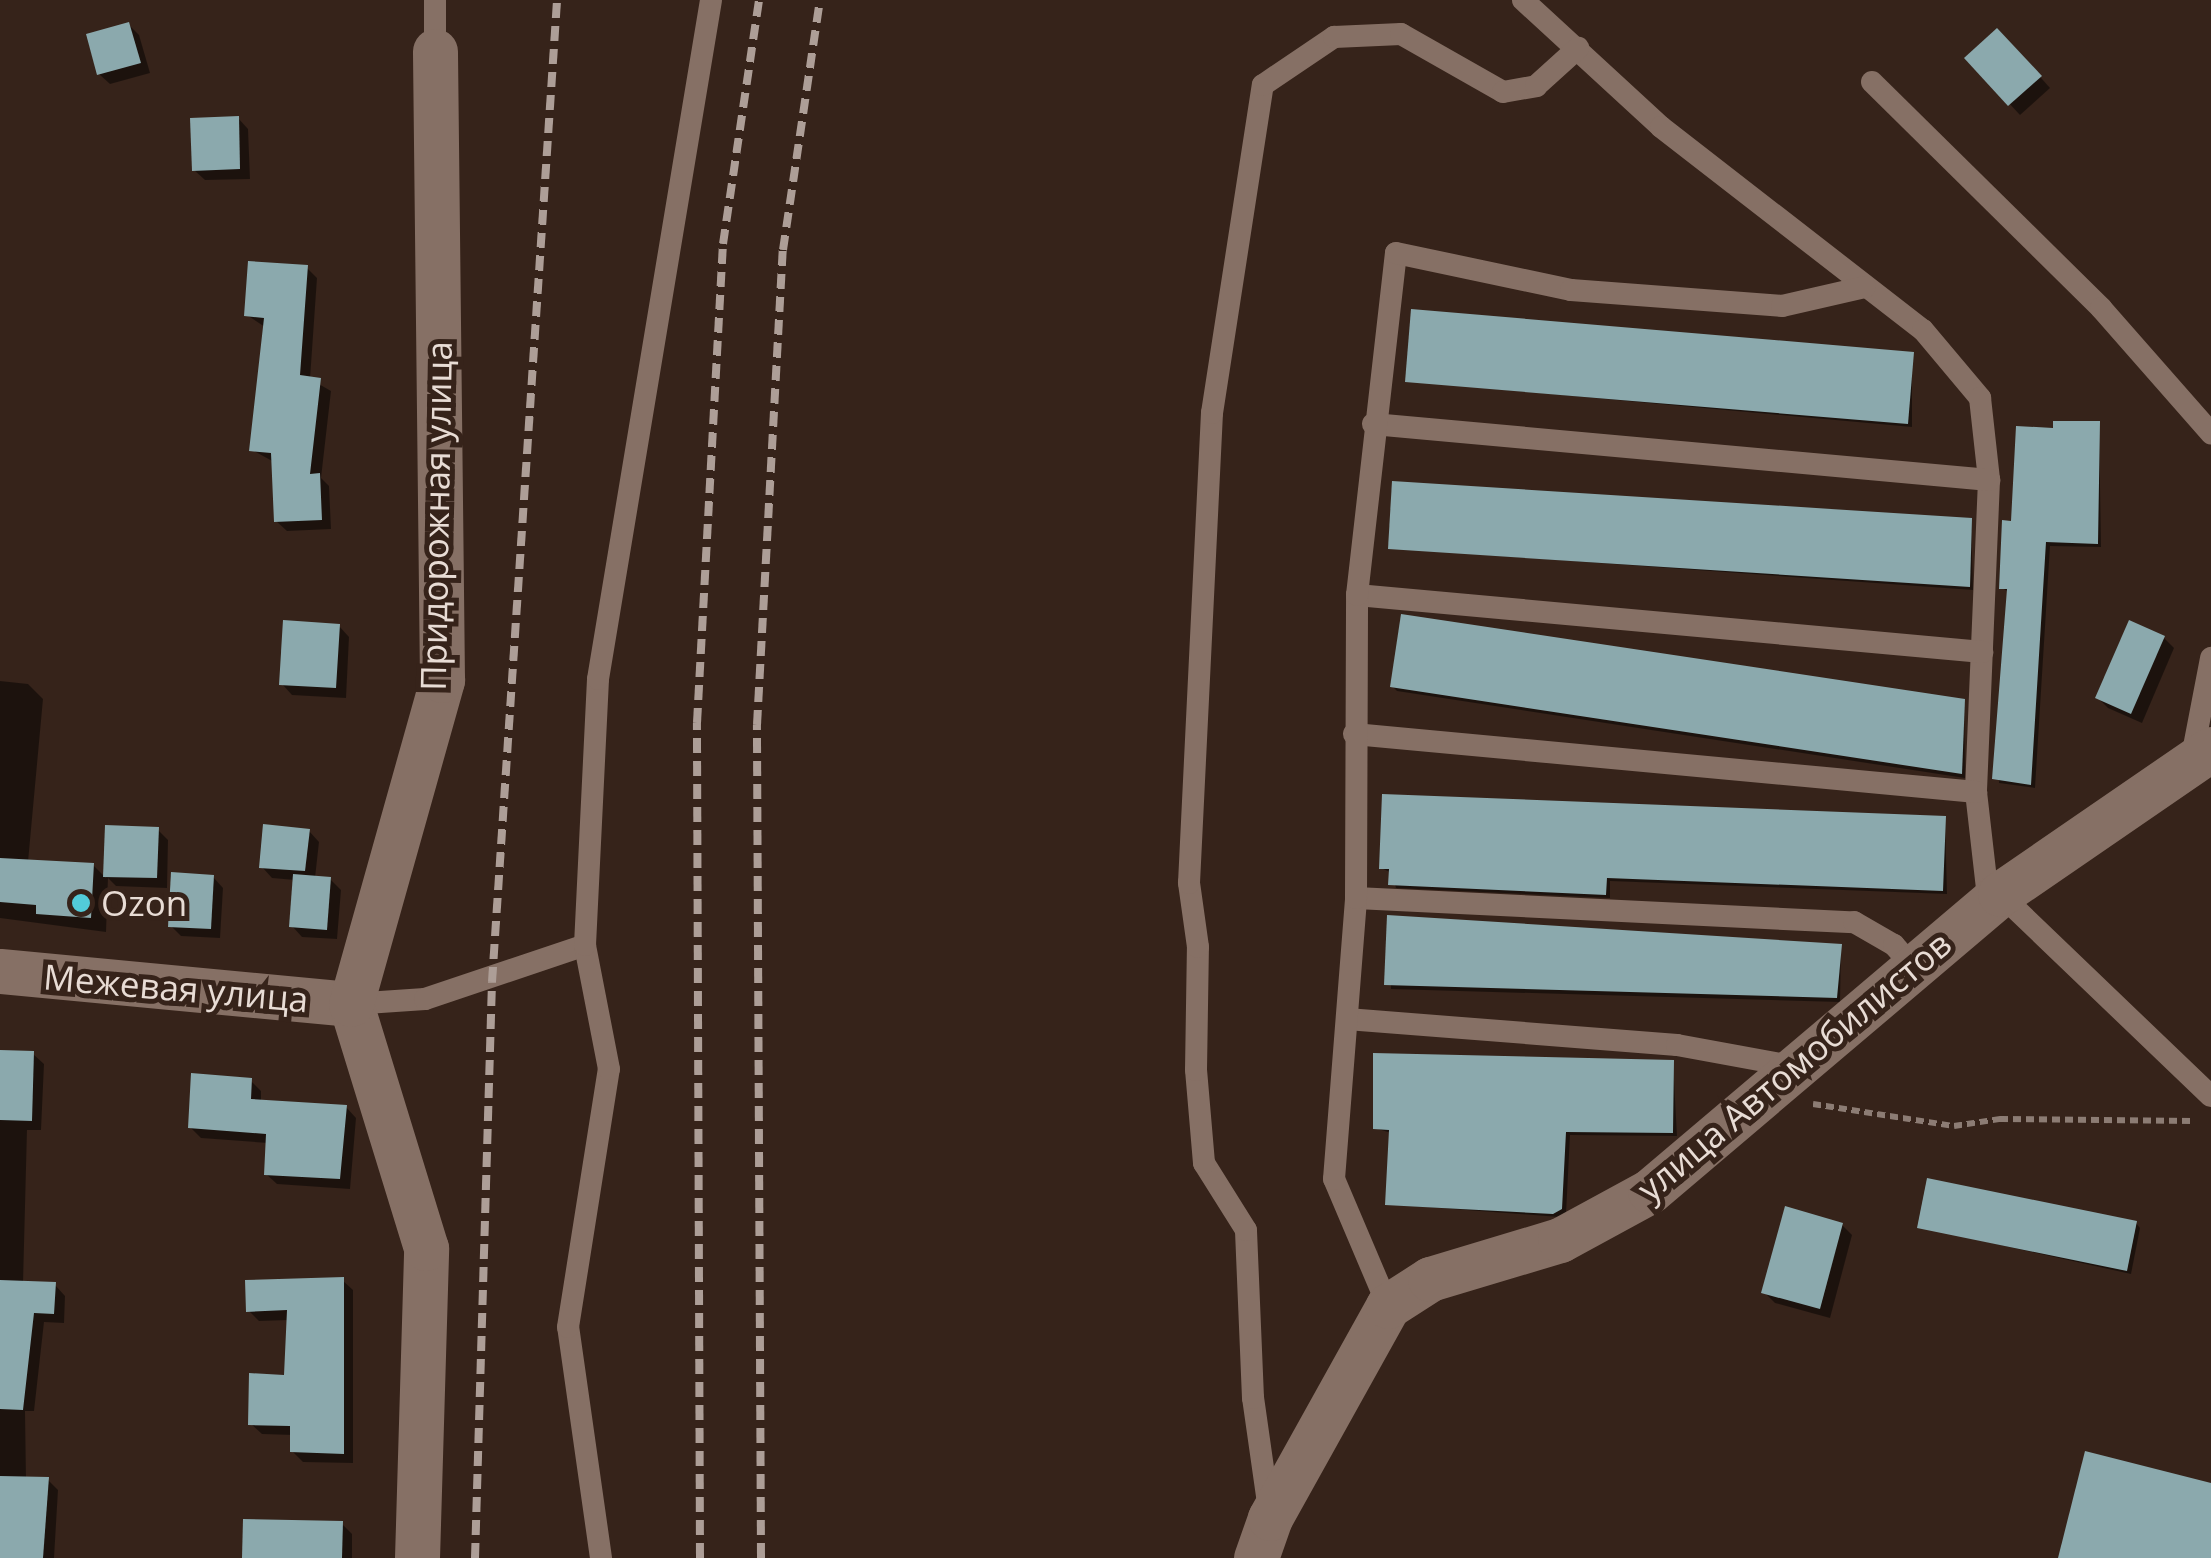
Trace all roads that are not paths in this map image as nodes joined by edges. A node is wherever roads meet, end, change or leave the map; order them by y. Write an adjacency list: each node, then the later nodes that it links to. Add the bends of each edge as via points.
1 (435, 0): 5 (lane)
2 (711, 0): 19 (lane, via 598,679)
3 (1523, 0): 4 (lane)
4 (1578, 48): 7 (lane, via 1661,127); 27 (lane, via 1536,86 1503,92 1401,34 1334,36 1263,85 1212,413 1188,883 1198,947 1196,1070 1204,1163 1246,1230)
5 (435, 51): 22 (street, Придорожная улица, via 442,680)
6 (1872, 82): 9 (lane, via 2101,308)
7 (1865, 287): 8 (lane, via 1782,306 1571,290 1396,253); 10 (lane, via 1924,330 1980,398)
8 (1373, 424): 10 (lane); 11 (lane)
9 (2211, 434)
10 (1990, 480): 12 (lane)
11 (1357, 594): 12 (lane); 14 (lane)
12 (1982, 652): 16 (lane)
13 (2211, 658): 15 (lane)
14 (1354, 734): 16 (lane); 18 (lane)
15 (2201, 756): 17 (street, улица Автомобилистов)
16 (1976, 792): 17 (lane, via 1987,889)
17 (2000, 894): 20 (street, улица Автомобилистов); 25 (lane)
18 (1356, 898): 20 (lane, via 1854,922 1894,945); 23 (lane)
19 (585, 945): 22 (lane, via 425,999); 29 (lane, via 609,1068 568,1327)
20 (1914, 968): 24 (street, улица Автомобилистов)
21 (0, 971): 22 (street, Межевая улица)
22 (352, 1004): 28 (street, via 426,1248)
23 (1347, 1019): 24 (lane, via 1677,1046); 26 (lane, via 1334,1179)
24 (1796, 1067): 26 (street, улица Автомобилистов, via 1650,1192 1560,1240 1430,1280)
25 (2211, 1096)
26 (1388, 1306): 27 (street, улица Автомобилистов)
27 (1263, 1538)
28 (416, 1558)
29 (601, 1558)

